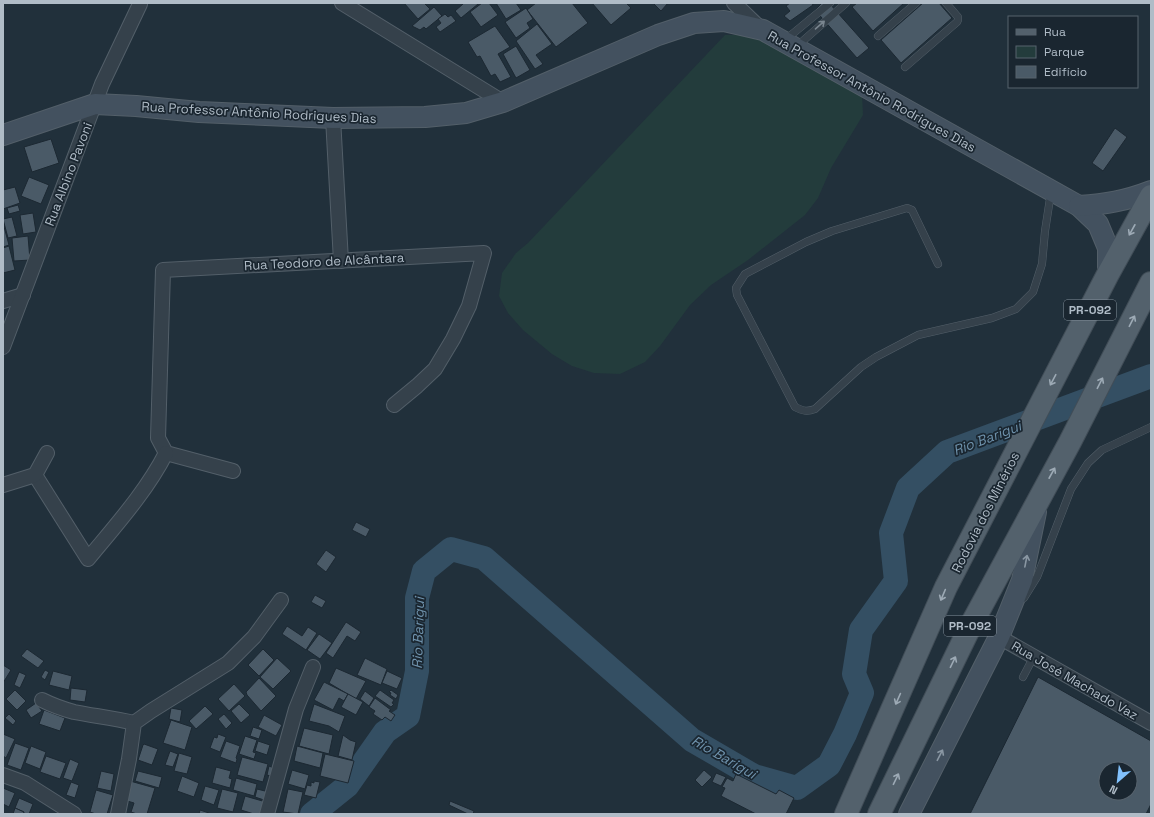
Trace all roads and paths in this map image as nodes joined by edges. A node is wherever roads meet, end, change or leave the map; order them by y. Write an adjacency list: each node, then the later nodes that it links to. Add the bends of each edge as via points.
1 (342, 3): 12 (street)
2 (734, 3): 8 (street)
3 (830, 3): 10 (lane)
4 (846, 3): 10 (lane, one-way to 4)
5 (916, 3): 9 (lane)
6 (946, 3): 11 (lane, via 958,17 957,22)
7 (140, 4): 13 (street, Rua Albino Pavoni)
8 (763, 30): 10 (main road, Rua Professor Antônio Rodrigues Dias); 12 (main road, Rua Professor Antônio Rodrigues Dias, via 724,21 694,23 658,35)
9 (878, 36)
10 (788, 45): 16 (main road, Rua Professor Antônio Rodrigues Dias)
11 (905, 67)
12 (503, 102): 14 (main road, Rua Professor Antônio Rodrigues Dias, via 466,113 425,117)
13 (95, 104): 14 (main road, Rua Professor Antônio Rodrigues Dias); 15 (main road, Rua Professor Antônio Rodrigues Dias); 24 (street, Rua Albino Pavoni)
14 (333, 118): 20 (street)
15 (3, 135)
16 (1052, 190): 19 (main road, Rua Professor Antônio Rodrigues Dias); 21 (lane, via 1042,264 1033,292 1016,308 992,318 918,335 871,360 815,409 809,411 795,407 737,295 736,288 745,274 806,242 832,231 907,208 912,210)
17 (1151, 191): 19 (main road, via 1111,203)
18 (1151, 196): 22 (main road, Rodovia dos Minérios / PR-092, one-way to 22)
19 (1079, 206): 22 (main road, Rua Professor Antônio Rodrigues Dias, via 1098,224 1108,248)
20 (341, 261): 27 (street, Rua Teodoro de Alcântara, via 484,252 469,306 453,339 435,369); 30 (street, Rua Teodoro de Alcântara, via 163,270 158,438)
21 (938, 264)
22 (1108, 274): 47 (main road, Rodovia dos Minérios / PR-092, one-way to 47, via 946,587)
23 (1151, 283): 34 (main road, PR-092, one-way to 23)
24 (23, 294): 25 (street); 26 (street, Rua Albino Pavoni)
25 (3, 301)
26 (3, 346)
27 (394, 405)
28 (1151, 426): 36 (lane, via 1102,450 1088,463 1071,489 1037,577)
29 (47, 453): 32 (street)
30 (166, 453): 31 (street); 32 (street, via 144,490 88,559)
31 (233, 471)
32 (35, 475): 33 (street)
33 (3, 485)
34 (1037, 503): 36 (main road, one-way to 34, via 1022,580); 48 (main road, PR-092, one-way to 34, via 971,625)
35 (281, 600): 41 (street, via 254,637 228,663)
36 (999, 637): 37 (street, Rua José Machado Vaz); 49 (main road, one-way to 36)
37 (1034, 656): 39 (lane); 42 (street, Rua José Machado Vaz)
38 (313, 667): 46 (street, via 296,709)
39 (1023, 677)
40 (42, 700): 41 (street, via 75,712)
41 (134, 723): 45 (street)
42 (1151, 724)
43 (3, 775): 44 (street, via 25,783)
44 (74, 814)
45 (118, 814)
46 (267, 814)
47 (846, 814)
48 (879, 814)
49 (909, 814)

